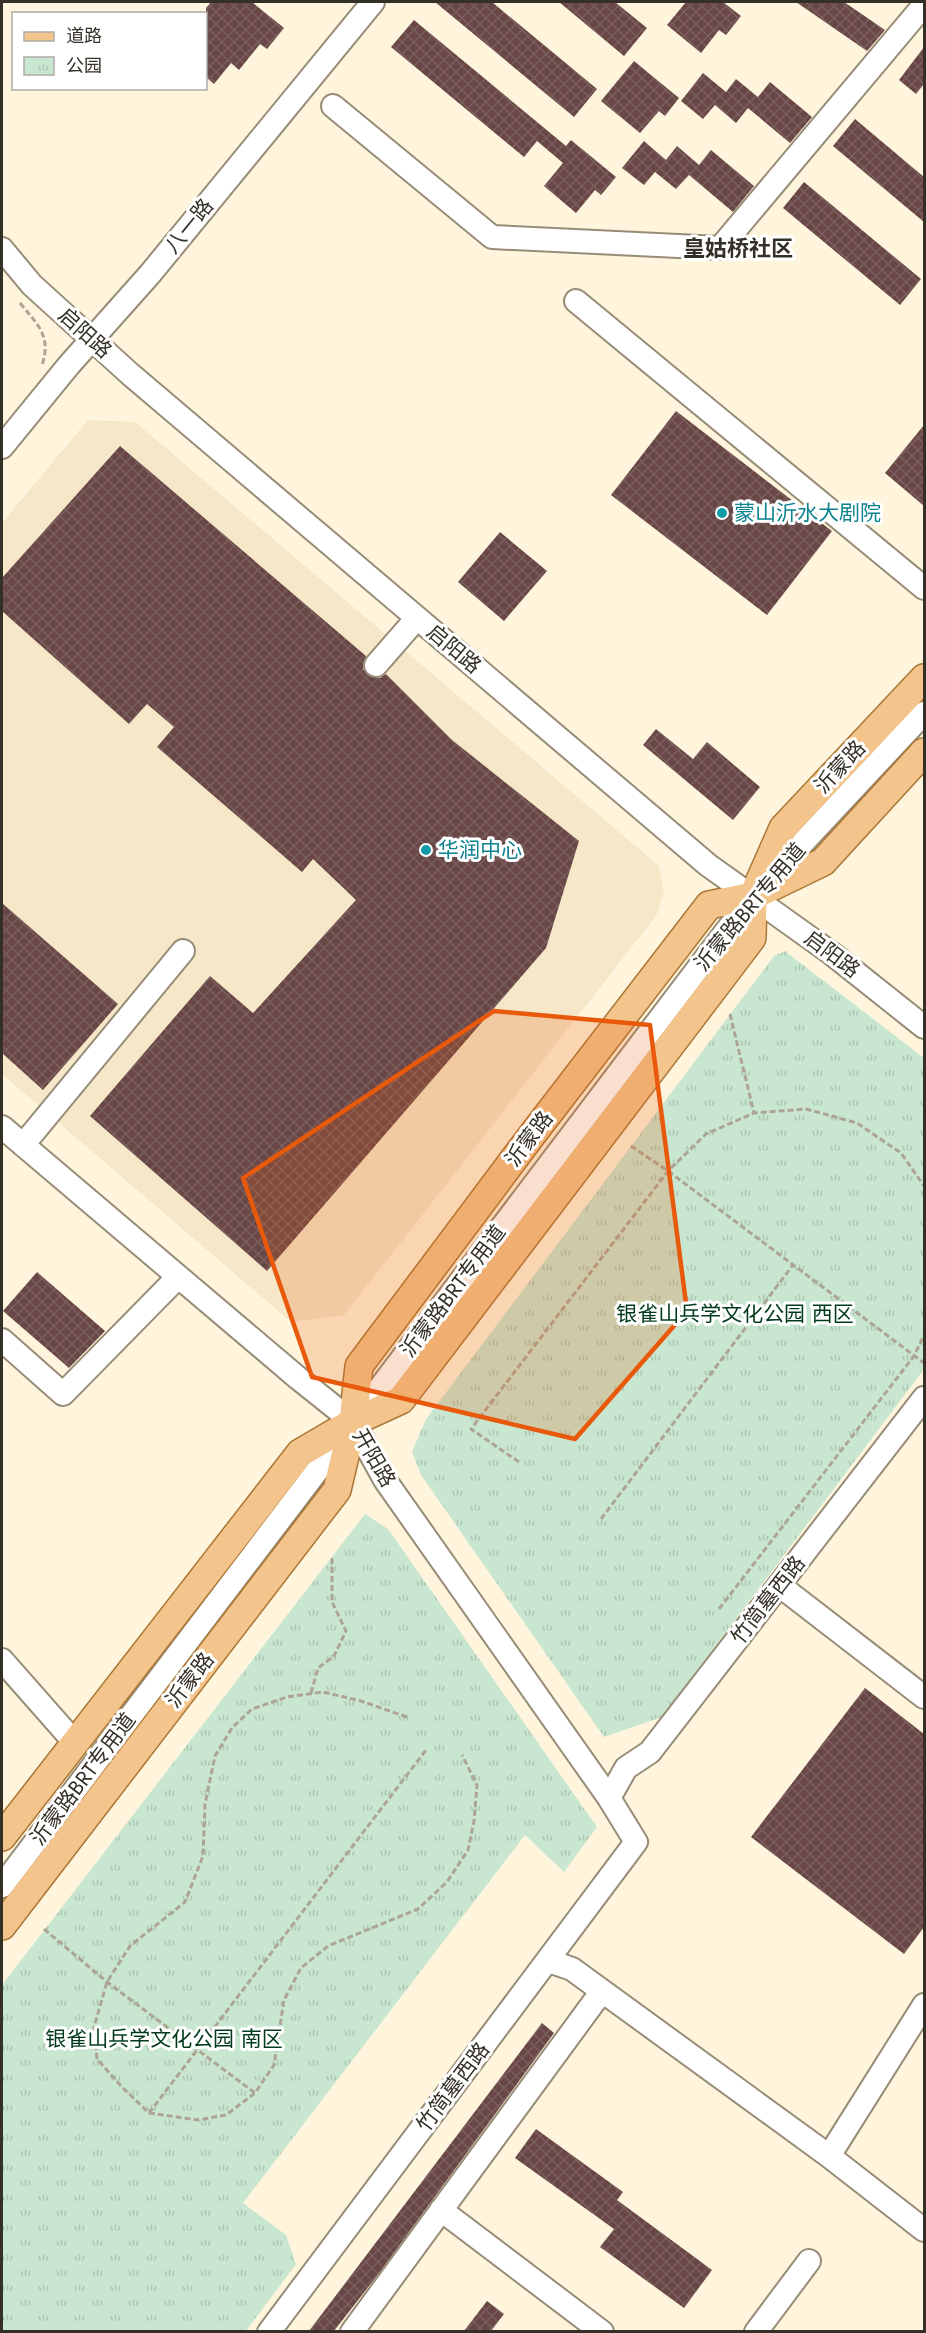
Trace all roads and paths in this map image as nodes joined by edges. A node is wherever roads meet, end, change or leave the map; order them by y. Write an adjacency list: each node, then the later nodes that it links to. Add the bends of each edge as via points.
1 (373, 2): 7 (street, 八一路, via 150,274)
2 (924, 5): 3 (street, via 720,248 492,237)
3 (333, 106)
4 (2, 249): 7 (street, 启阳路, via 32,285)
5 (18, 301): 8 (path, via 44,333 46,353)
6 (576, 301): 10 (street)
7 (91, 340): 9 (street, 八一路); 11 (street, 启阳路)
8 (39, 373)
9 (2, 447)
10 (924, 588)
11 (417, 618): 12 (street); 16 (street, 启阳路, via 708,865)
12 (376, 665)
13 (924, 678): 16 (main road, 沂蒙路, via 783,828)
14 (924, 713): 16 (street, 沂蒙路BRT专用道)
15 (924, 752): 16 (main road, 沂蒙路, via 823,862)
16 (753, 896): 19 (street, 启阳路); 33 (main road, 沂蒙路, via 753,938 401,1400); 33 (main road, 沂蒙路, via 709,905 532,1136 359,1366)
17 (183, 951): 22 (street)
18 (730, 1014): 20 (path)
19 (924, 1027)
20 (754, 1113): 24 (path, via 706,1134); 25 (path, via 806,1109 857,1122 901,1153)
21 (2, 1126): 22 (street, 开阳路)
22 (23, 1145): 27 (street, 开阳路)
23 (631, 1146): 24 (path)
24 (668, 1171): 26 (path); 34 (path, via 471,1429)
25 (924, 1186)
26 (793, 1264): 30 (path); 35 (path)
27 (178, 1277): 29 (street, via 63,1394); 33 (street, 开阳路)
28 (924, 1335): 30 (path)
29 (2, 1340)
30 (914, 1356): 31 (path); 38 (path)
31 (924, 1363)
32 (924, 1398): 37 (street, 竹简墓西路)
33 (353, 1422): 43 (main road, 沂蒙路, via 300,1453); 46 (street, 开阳路, via 385,1480); 49 (street, 沂蒙路BRT专用道); 50 (main road, 沂蒙路, via 337,1490)
34 (519, 1462)
35 (601, 1519)
36 (332, 1557): 40 (path, via 332,1602 346,1631 334,1656 318,1668)
37 (779, 1585): 41 (street); 46 (street, 竹简墓西路, via 650,1752 626,1768)
38 (719, 1609)
39 (2, 1660): 43 (street)
40 (310, 1694): 42 (path, via 323,1692 362,1701); 53 (path, via 252,1709 232,1728 214,1756 205,1804 203,1856 185,1902 130,1946)
41 (924, 1697)
42 (406, 1717)
43 (76, 1744): 47 (main road, 沂蒙路)
44 (426, 1750): 56 (path)
45 (462, 1755): 57 (path, via 477,1785 468,1851 447,1882 418,1909 328,1946 301,1968 284,2000 274,2065)
46 (609, 1797): 48 (street, 开阳路)
47 (2, 1837)
48 (636, 1842): 52 (street, 竹简墓西路)
49 (2, 1886)
50 (2, 1926)
51 (44, 1929): 53 (path)
52 (549, 1961): 54 (street, via 572,1969); 63 (street, 竹简墓西路)
53 (106, 1982): 56 (path); 58 (path, via 94,2026 97,2059)
54 (602, 1992): 59 (street); 60 (street)
55 (924, 2005): 59 (street)
56 (196, 2049): 57 (path); 58 (path)
57 (255, 2093): 58 (path, via 226,2115 198,2120)
58 (149, 2113)
59 (829, 2156): 61 (street)
60 (441, 2210): 64 (street); 65 (street)
61 (924, 2230)
62 (809, 2261): 66 (street)
63 (270, 2331)
64 (352, 2331)
65 (602, 2331)
66 (756, 2331)

